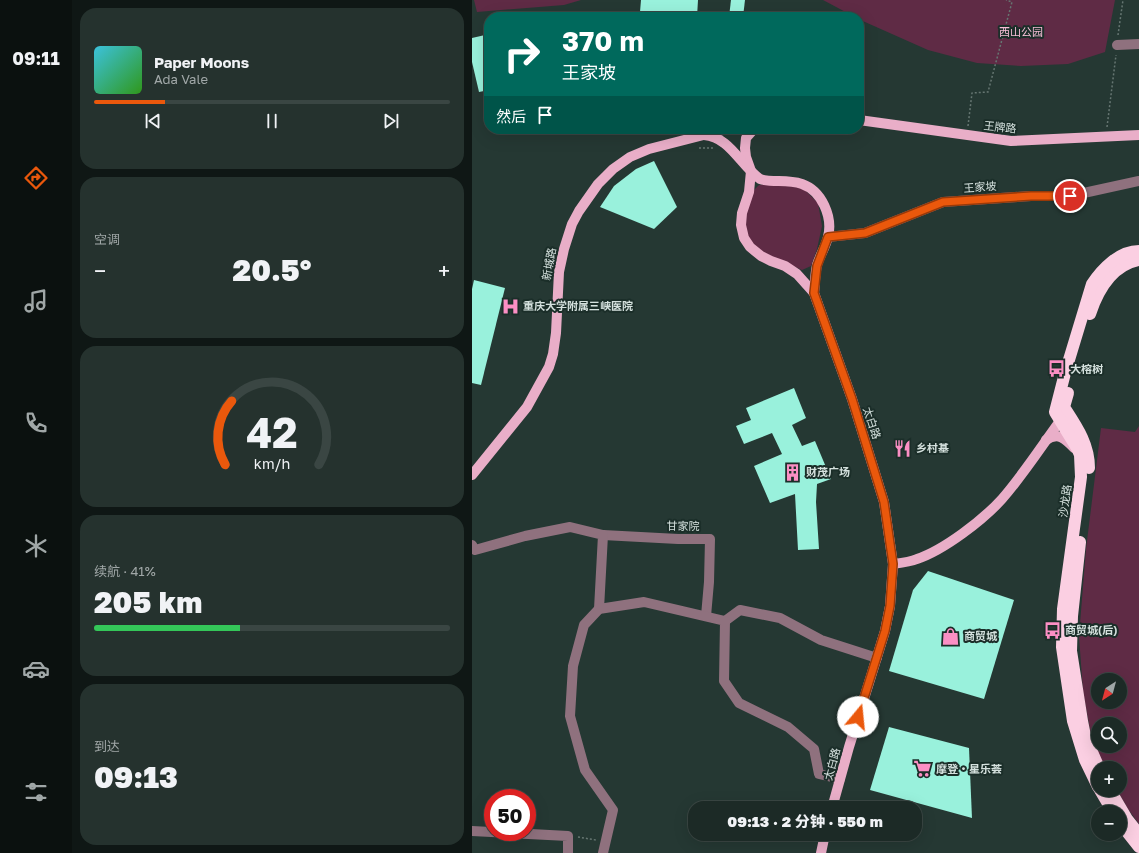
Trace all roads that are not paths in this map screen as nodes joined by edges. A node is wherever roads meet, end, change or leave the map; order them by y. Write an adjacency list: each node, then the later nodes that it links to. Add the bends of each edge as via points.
1 (1139, 44): 2 (street)
2 (1117, 45)
3 (864, 121): 7 (main road, 王牌路, via 1011,141)
4 (705, 134): 6 (main road, 新城路)
5 (750, 134): 8 (main road, 太白路, via 745,143)
6 (700, 135): 8 (main road, 太白路, via 716,138 724,143); 17 (main road, 新城路, via 630,157 598,184 579,211 568,236 559,272 556,333 549,367 527,407)
7 (1139, 135)
8 (750, 171): 10 (main road, 太白路, via 765,181 788,180 804,184 816,193 825,206 829,221); 13 (main road, 太白路, via 749,192 742,213 744,238 761,256 797,274)
9 (1139, 181): 10 (street, 王家坡, via 1070,196 943,202 865,233)
10 (828, 237): 13 (main road, 太白路, via 817,266)
11 (1139, 251): 14 (highway, via 1127,253 1112,262 1092,284 1065,373)
12 (1139, 260): 14 (highway, via 1127,264 1108,278 1095,300)
13 (814, 293): 20 (main road, 太白路, via 852,399 884,502)
14 (1060, 413): 15 (main road); 16 (highway, 沙龙路); 25 (highway, 沙龙路, via 1085,443 1088,451 1089,478 1072,616 1071,651 1083,728)
15 (1046, 440): 16 (main road, via 1052,436 1061,437); 20 (main road, via 1001,499 982,518 929,554)
16 (1080, 455): 26 (highway, 沙龙路, via 1081,477 1063,609 1062,647 1073,721)
17 (472, 475)
18 (602, 535): 19 (street, 甘家院, via 570,527 475,550); 21 (street); 22 (street, 甘家院, via 710,539)
19 (472, 545)
20 (893, 564): 24 (main road, 太白路, via 890,606)
21 (599, 609): 22 (street, via 644,602); 36 (street, via 584,625 573,666 570,716 585,770 613,810)
22 (706, 616): 23 (street)
23 (725, 621): 24 (street, via 740,610 780,618 821,640); 27 (street, via 724,681 739,703 788,727 814,749 819,774)
24 (877, 658): 27 (main road, 太白路)
25 (1096, 761)
26 (1091, 772)
27 (840, 780): 29 (main road, 太白路)
28 (1114, 797): 32 (highway)
29 (834, 801)
30 (472, 832): 35 (street, via 568,836)
31 (1127, 832): 34 (highway)
32 (1139, 834)
33 (824, 841): 37 (main road)
34 (1139, 847)
35 (568, 853)
36 (603, 853)
37 (821, 853)

